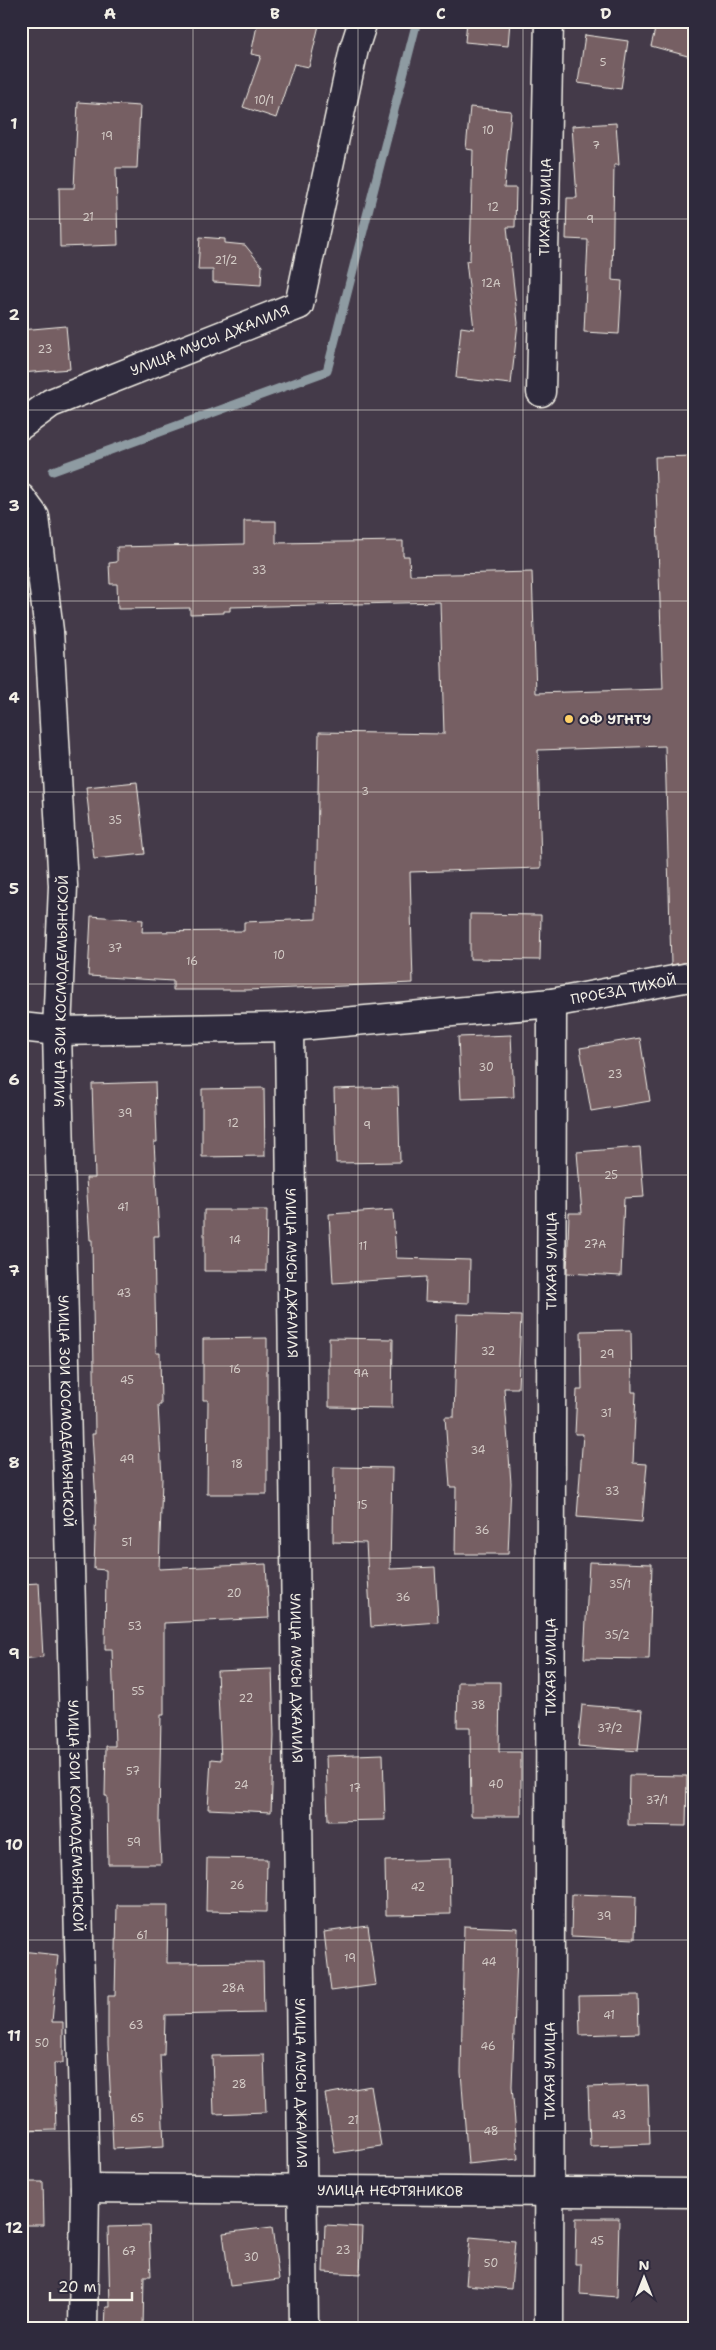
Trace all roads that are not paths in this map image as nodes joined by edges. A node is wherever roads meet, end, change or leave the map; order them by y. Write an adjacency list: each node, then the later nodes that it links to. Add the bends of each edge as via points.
1 (363, 21): 4 (street, УЛИЦА МУСЫ ДЖАЛИЛЯ, via 354,49 299,305 51,402)
2 (549, 21): 3 (street, ТИХАЯ УЛИЦА)
3 (542, 392)
4 (21, 425)
5 (21, 498): 10 (street, УЛИЦА ЗОИ КОСМОДЕМЬЯНСКОЙ, via 35,517 49,631 63,886)
6 (695, 976): 7 (street, ПРОЕЗД ТИХОЙ)
7 (552, 1003): 8 (street, ПРОЕЗД ТИХОЙ); 13 (street, ТИХАЯ УЛИЦА)
8 (289, 1027): 10 (street, ПРОЕЗД ТИХОЙ); 12 (street, УЛИЦА МУСЫ ДЖАЛИЛЯ)
9 (21, 1028): 10 (street, ПРОЕЗД ТИХОЙ)
10 (57, 1031): 11 (street, УЛИЦА ЗОИ КОСМОДЕМЬЯНСКОЙ)
11 (85, 2188): 12 (street, УЛИЦА НЕФТЯНИКОВ); 15 (street, УЛИЦА ЗОИ КОСМОДЕМЬЯНСКОЙ)
12 (302, 2190): 13 (street, УЛИЦА НЕФТЯНИКОВ); 16 (street, УЛИЦА МУСЫ ДЖАЛИЛЯ)
13 (550, 2192): 14 (street, УЛИЦА НЕФТЯНИКОВ); 17 (street, ТИХАЯ УЛИЦА)
14 (695, 2193)
15 (83, 2329)
16 (304, 2329)
17 (549, 2329)

